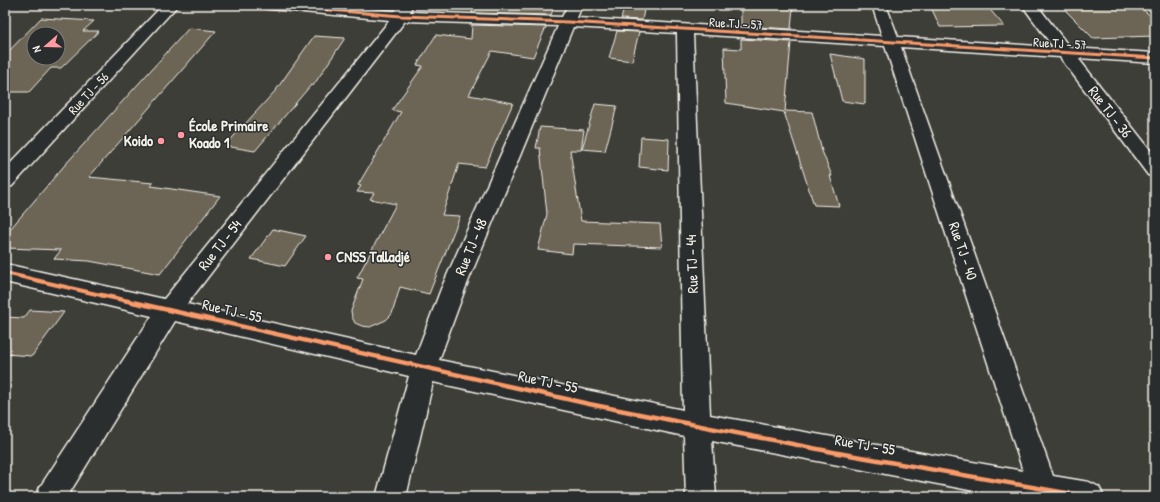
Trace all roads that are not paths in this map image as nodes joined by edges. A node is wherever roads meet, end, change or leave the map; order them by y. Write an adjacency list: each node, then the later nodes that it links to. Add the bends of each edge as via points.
1 (171, 5): 12 (street, Rue TJ - 56)
2 (269, 5): 5 (street, Rue TJ - 57)
3 (878, 5): 8 (street, Rue TJ - 40)
4 (1029, 5): 9 (street, Rue TJ - 36)
5 (403, 10): 6 (street, Rue TJ - 57); 14 (street, Rue TJ - 54)
6 (572, 13): 7 (street, Rue TJ - 57); 15 (street, Rue TJ - 48, via 456,282)
7 (685, 30): 8 (street, Rue TJ - 57); 16 (street, Rue TJ - 44)
8 (892, 42): 9 (street, Rue TJ - 57); 17 (street, Rue TJ - 40)
9 (1066, 53): 10 (street, Rue TJ - 57); 11 (street, Rue TJ - 36)
10 (1155, 58)
11 (1155, 170)
12 (5, 180)
13 (5, 273): 14 (street, Rue TJ - 55)
14 (170, 309): 15 (street, Rue TJ - 55); 18 (street, Rue TJ - 54)
15 (424, 368): 16 (street, Rue TJ - 55); 19 (street, Rue TJ - 48)
16 (697, 426): 17 (street, Rue TJ - 55); 20 (street, Rue TJ - 44)
17 (1045, 493): 21 (street, Rue TJ - 55)
18 (50, 497)
19 (391, 497)
20 (701, 497)
21 (1089, 497)

